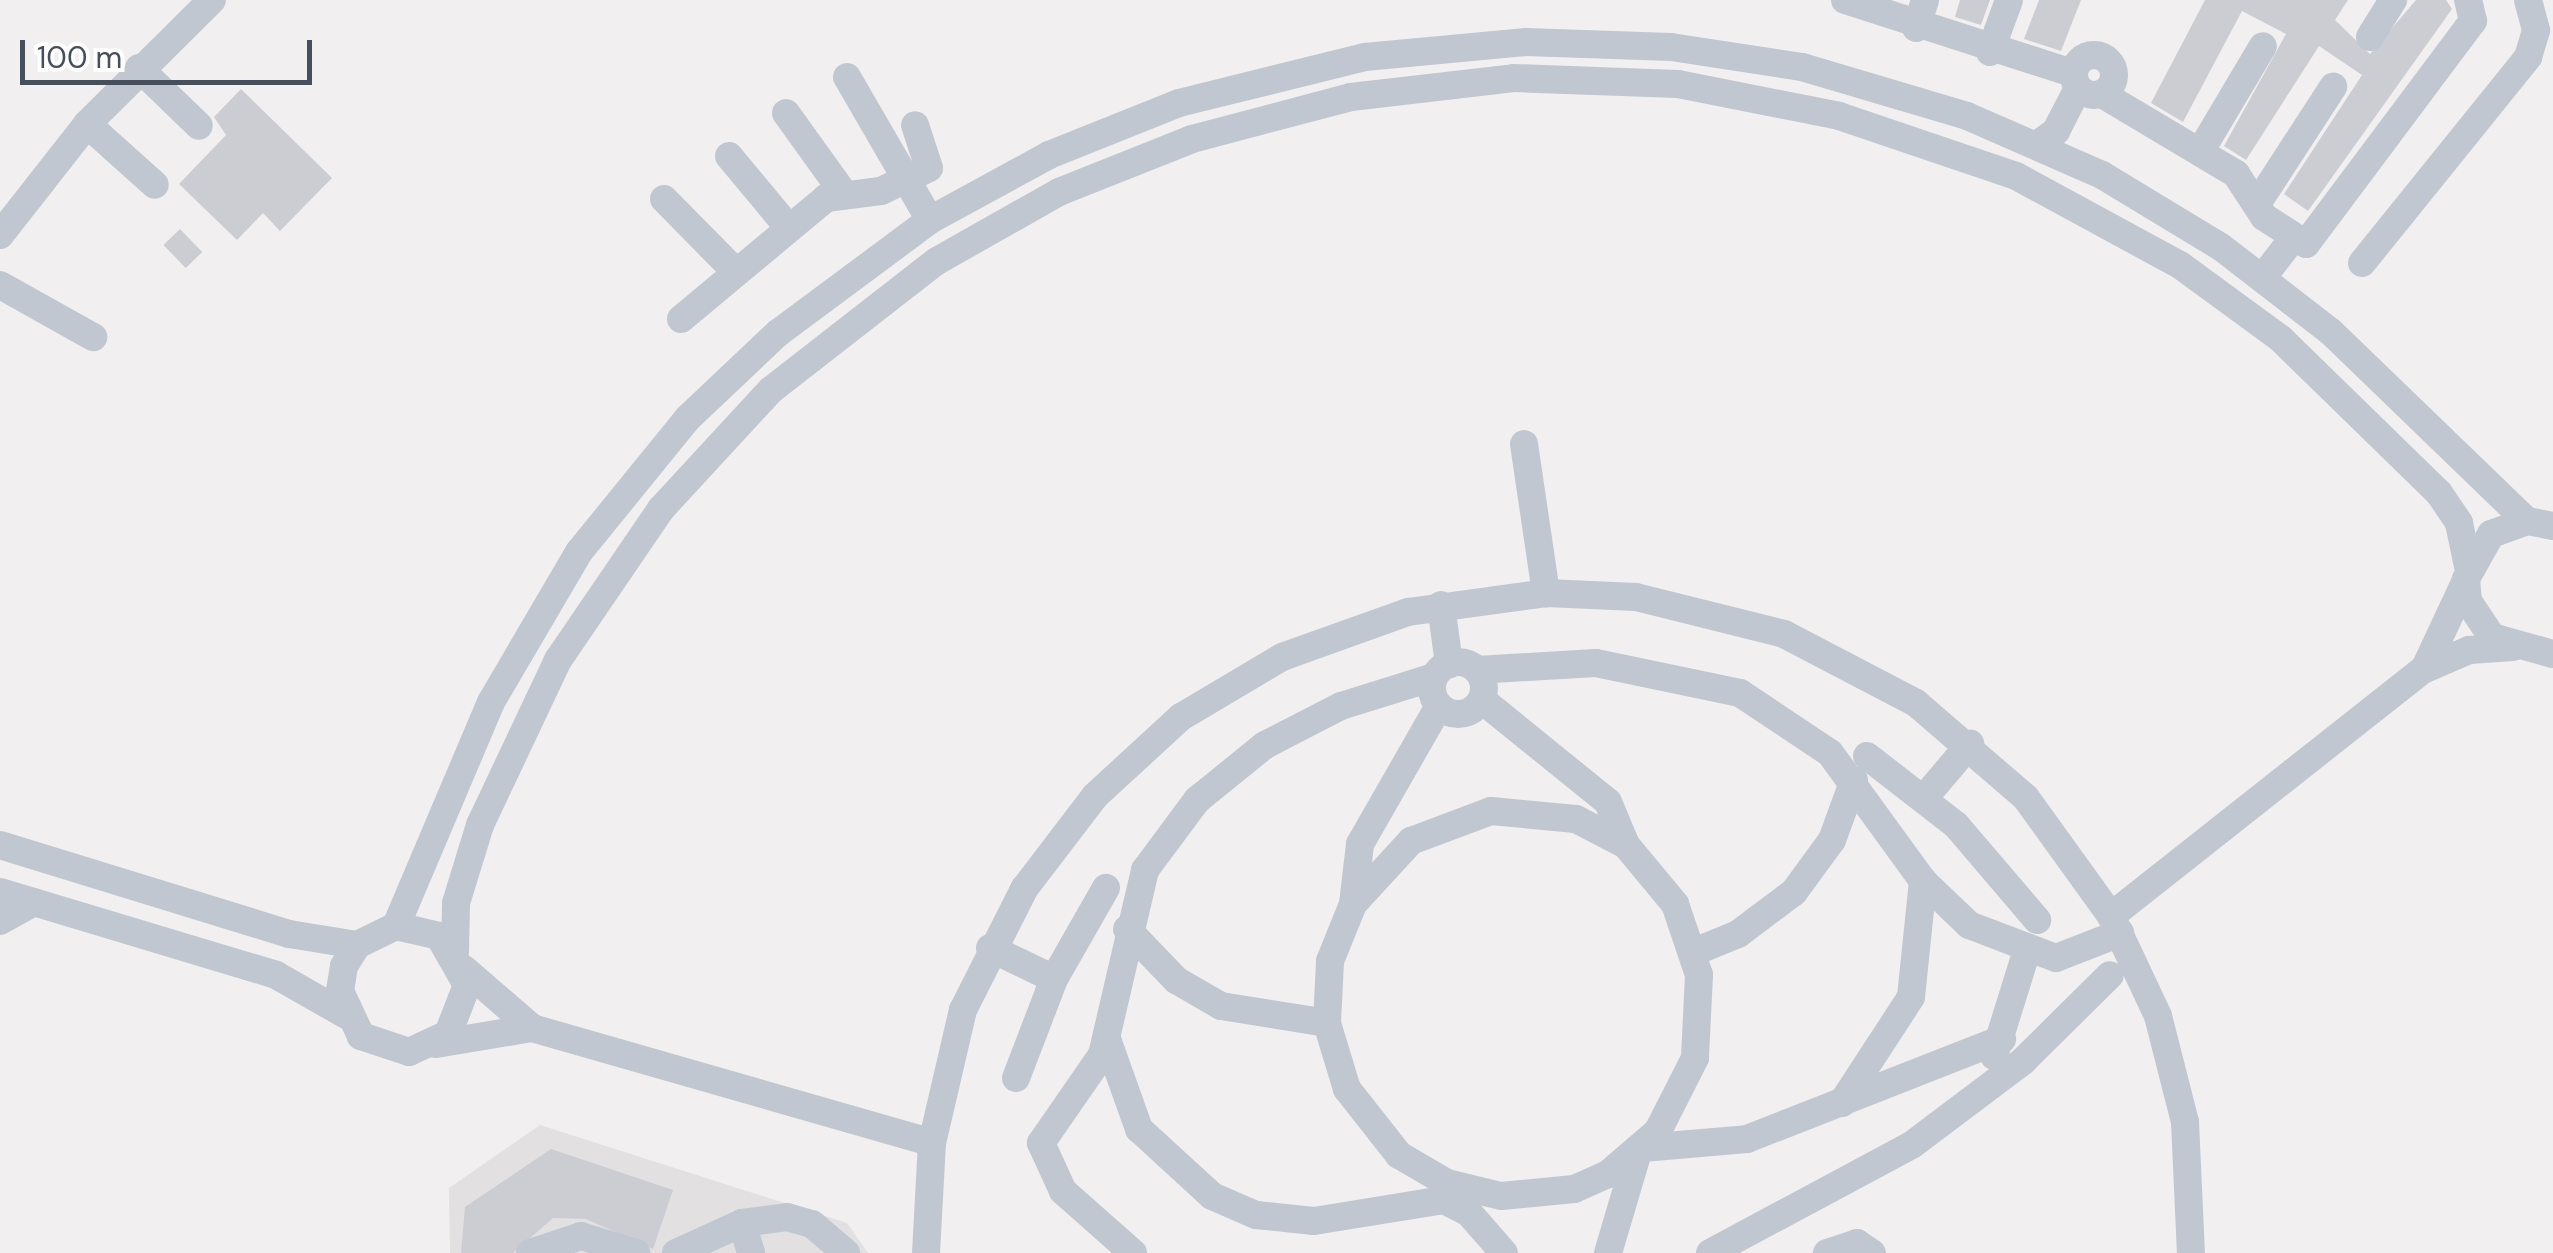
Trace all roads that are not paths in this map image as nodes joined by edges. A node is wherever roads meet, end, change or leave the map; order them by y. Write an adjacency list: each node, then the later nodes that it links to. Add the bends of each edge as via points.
1 (212, 0): 12 (street)
2 (1845, 0): 8 (street)
3 (1925, 0): 8 (street)
4 (2009, 0): 11 (street)
5 (2394, 0): 9 (street)
6 (2468, 0): 32 (street, via 2467,29 2311,240)
7 (2528, 0): 33 (street, via 2536,30 2528,56)
8 (1916, 28): 11 (street)
9 (2370, 36)
10 (2263, 46): 21 (street)
11 (1990, 52): 14 (street)
12 (139, 68): 17 (street); 19 (street)
13 (852, 74): 24 (street)
14 (2087, 88): 20 (street); 21 (street); 23 (street)
15 (2332, 88): 28 (street)
16 (786, 114): 26 (street)
17 (87, 124): 25 (street); 31 (street)
18 (915, 125): 24 (street, via 932,160)
19 (199, 126)
20 (2038, 144): 23 (street); 29 (street, via 1894,90 1743,56 1598,42 1454,46 1364,57 1179,103 1049,155)
21 (2200, 152): 28 (street, via 2242,179)
22 (730, 156): 30 (street)
23 (2073, 162): 35 (street)
24 (913, 178): 26 (street); 29 (street)
25 (155, 186)
26 (842, 191): 30 (street)
27 (664, 199): 34 (street)
28 (2256, 204): 32 (street)
29 (930, 220): 62 (street, via 778,333 613,506 500,685)
30 (788, 227): 34 (street)
31 (0, 235)
32 (2293, 238): 35 (street)
33 (2362, 264)
34 (735, 271): 37 (street)
35 (2263, 278): 40 (street)
36 (0, 285): 38 (street)
37 (681, 320)
38 (93, 337)
39 (1524, 444): 42 (street)
40 (2540, 523): 41 (street, via 2490,534)
41 (2467, 572): 44 (street, via 2477,622); 46 (street); 69 (street, via 2459,523 2439,493 2281,339 2167,257 2016,176 1839,116 1678,84 1514,78 1350,97 1210,134 1059,192 937,260 771,390 661,509 558,660 480,825 456,903)
42 (1546, 593): 43 (street); 50 (street, via 1636,597 1784,634 1854,666)
43 (1441, 605): 47 (street); 66 (street, via 1282,657 1182,718 1082,810)
44 (2539, 649): 46 (street, via 2469,650)
45 (1477, 670): 47 (street); 48 (street); 51 (street, via 1596,663 1706,680 1772,709)
46 (2423, 670): 64 (street)
47 (1442, 671): 49 (street); 63 (street, via 1316,716 1218,780 1160,845)
48 (1482, 700): 49 (street, via 1462,714); 54 (street, via 1608,802)
49 (1439, 706): 59 (street, via 1360,844)
50 (1970, 744): 52 (street); 64 (street, via 2037,811)
51 (1860, 768): 52 (street); 55 (street); 67 (street, via 1832,840 1794,892 1748,928)
52 (1925, 798): 60 (street)
53 (0, 845): 65 (street, via 289,934)
54 (1626, 845): 59 (street, via 1576,818 1490,810 1411,841); 67 (street, via 1662,883)
55 (1923, 880): 68 (street, via 1969,925); 80 (street, via 1911,997)
56 (1106, 888): 71 (street)
57 (0, 892): 58 (street)
58 (34, 902): 61 (street); 73 (street, via 276,975)
59 (1353, 904): 74 (street, via 1330,961)
60 (2037, 920)
61 (0, 921)
62 (396, 926): 65 (street); 69 (street, via 439,936)
63 (1127, 929): 74 (street, via 1176,980 1221,1006); 76 (street)
64 (2110, 933): 68 (street, via 2070,958); 70 (street); 72 (street)
65 (358, 945): 73 (street, via 340,990)
66 (990, 948): 71 (street); 82 (street, via 948,1058)
67 (1694, 952): 83 (street, via 1702,998 1695,1058)
68 (2026, 952): 77 (street)
69 (459, 960): 75 (street); 78 (street, via 466,1003)
70 (2110, 976): 72 (street, via 2118,989); 81 (street)
71 (1054, 979): 79 (street)
72 (2145, 984): 97 (street, via 2185,1122)
73 (346, 1015): 78 (street, via 384,1049)
74 (1327, 1022): 83 (street, via 1361,1114 1399,1155 1447,1183 1538,1196 1608,1174)
75 (532, 1028): 78 (street); 82 (street)
76 (1107, 1039): 91 (street, via 1088,1081 1045,1132 1041,1156 1062,1191); 92 (street, via 1139,1129 1212,1196 1256,1215 1314,1221 1444,1200 1469,1213)
77 (2002, 1039): 80 (street); 81 (street)
78 (434, 1044)
79 (1016, 1078)
80 (1841, 1104): 83 (street, via 1722,1145)
81 (1958, 1111): 94 (street, via 1834,1193)
82 (932, 1143): 90 (street)
83 (1641, 1150): 93 (street)
84 (742, 1223): 87 (street); 88 (street); 89 (street, via 812,1224)
85 (530, 1253): 86 (street, via 581,1236)
86 (636, 1253)
87 (676, 1253)
88 (751, 1253)
89 (846, 1253)
90 (926, 1253)
91 (1133, 1253)
92 (1504, 1253)
93 (1608, 1253)
94 (1710, 1253)
95 (1827, 1253): 96 (street, via 1857,1244)
96 (1872, 1253)
97 (2191, 1253)

